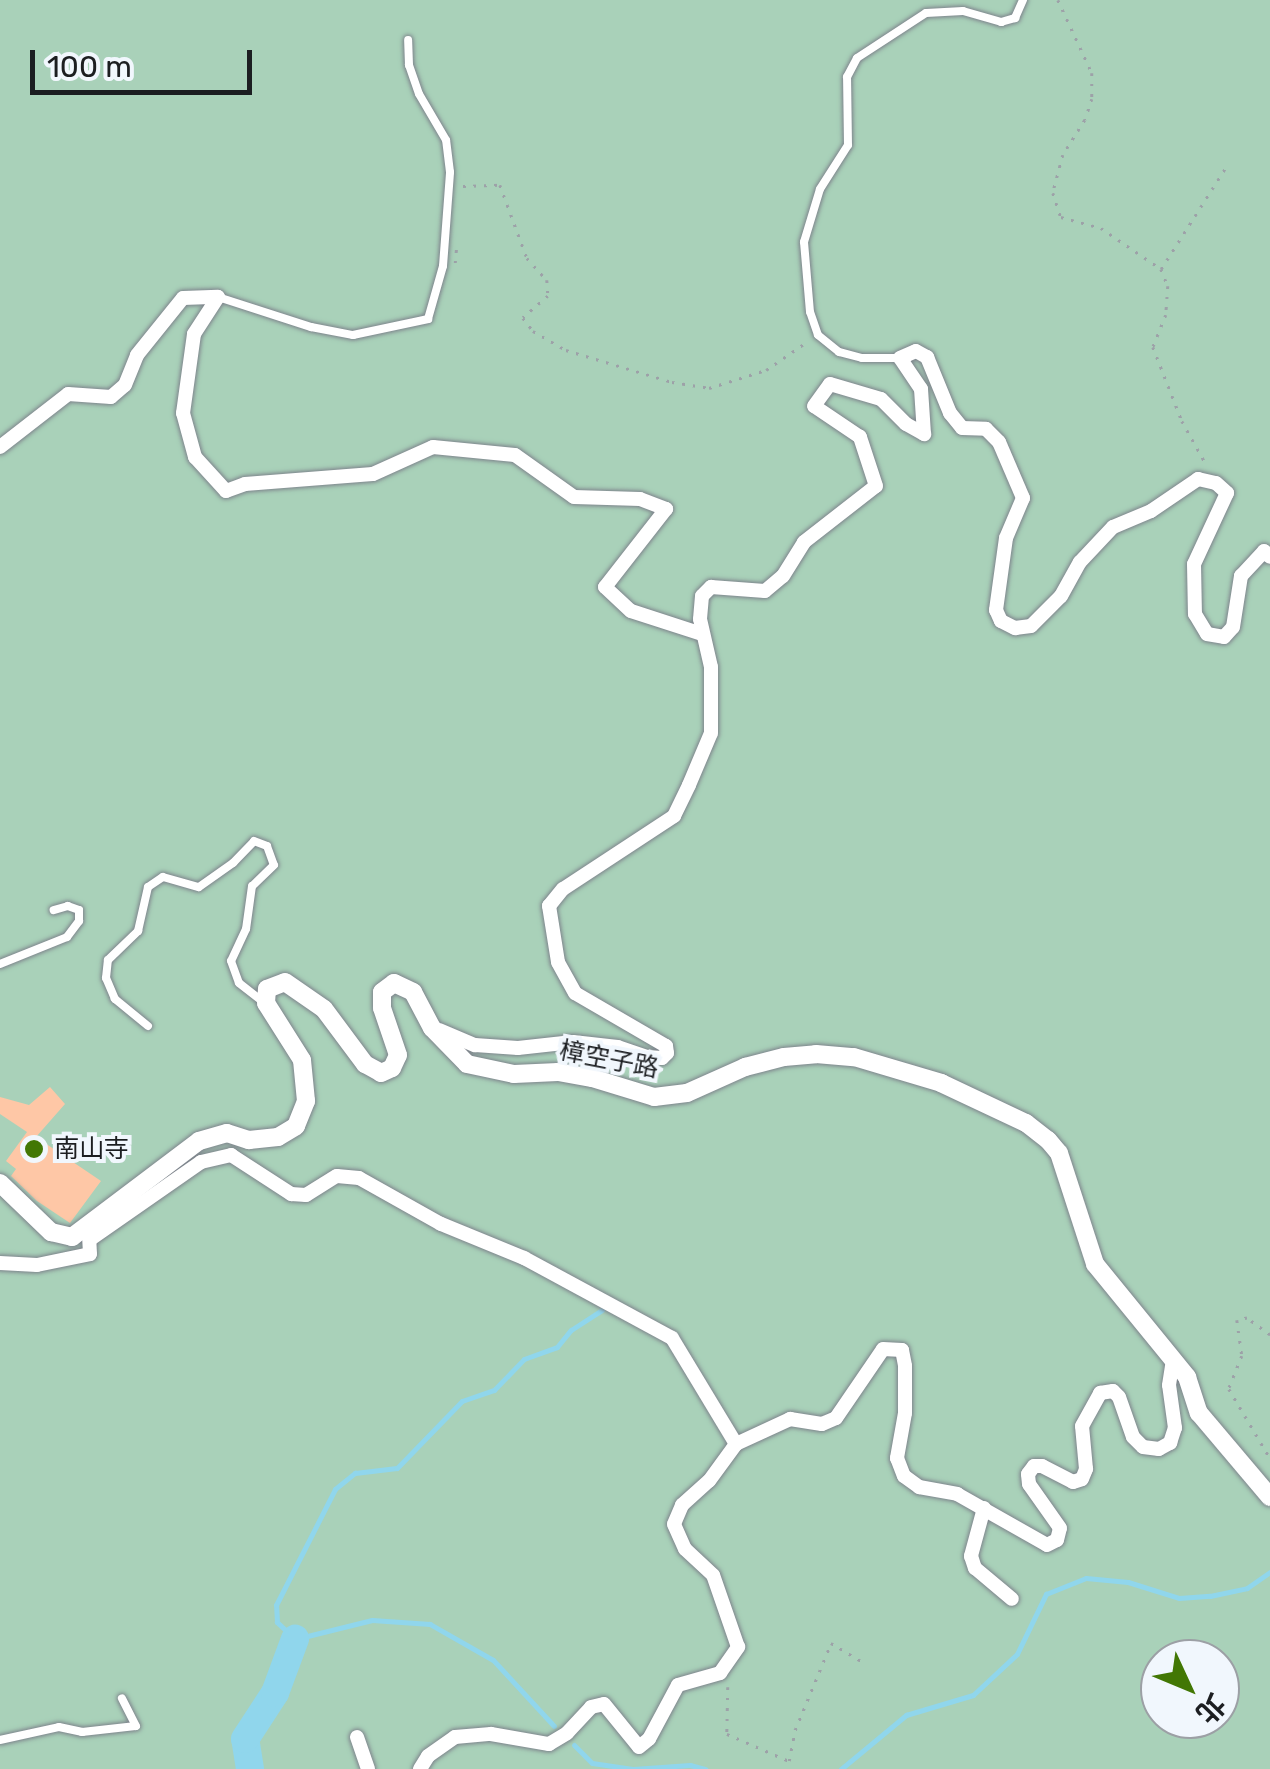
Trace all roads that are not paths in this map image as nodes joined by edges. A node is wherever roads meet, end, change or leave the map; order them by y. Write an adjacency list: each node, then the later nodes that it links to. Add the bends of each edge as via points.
1 (1023, 0): 4 (lane, via 1014,18 1002,22 963,11 926,13 857,58 847,77 848,145 820,189 804,242 810,312 818,335 839,352)
2 (408, 40): 3 (lane, via 409,66 446,140 450,172 443,266 428,319 353,335)
3 (218, 296): 5 (street, via 184,298 112,396 68,394); 7 (street, via 194,334 184,413 195,457 226,492 246,484 374,474 433,447 516,455 574,497 640,499 666,509 605,587 631,610)
4 (900, 358): 6 (street, via 916,351 927,357 950,414 962,428 986,429 999,442 1024,498 1006,538 996,610 1015,628 1031,626 1061,596 1080,562 1113,527 1151,512 1198,479 1226,493 1194,564 1194,614 1207,634 1224,637 1233,628 1241,576 1264,550); 7 (street, via 922,389 924,434 881,399 830,384 814,406 860,437 876,486 804,542 765,591 711,587 702,596)
5 (0, 448)
6 (1270, 558)
7 (702, 634): 12 (street, via 711,667 711,734 674,816 563,889 549,906 558,962 575,993 668,1053 646,1057 573,1042 475,1045)
8 (54, 910): 9 (lane, via 79,910 79,921 66,936)
9 (0, 964)
10 (266, 1003): 11 (lane, via 239,982 231,961 246,929 252,886 274,865 267,846 254,841 199,887 163,878 148,887 138,931 108,960 106,978 115,999); 12 (street, 樟空子路, via 267,989 285,982 324,1009 365,1064 380,1073 398,1055 382,992 404,984); 14 (street, via 302,1060 306,1101 296,1126 278,1137 249,1140 227,1133 199,1141)
11 (148, 1026)
12 (432, 1028): 16 (street, 樟空子路, via 467,1064 514,1074 575,1075 654,1098 745,1067 816,1054 941,1083 1026,1123 1060,1153 1095,1264)
13 (0, 1183): 14 (street, via 51,1232)
14 (89, 1233): 15 (street, via 90,1254 37,1265); 17 (street, via 201,1162 232,1155 291,1194 306,1195 337,1176 359,1178 672,1338)
15 (0, 1262)
16 (1173, 1360): 18 (street, 樟空子路, via 1187,1377 1199,1413); 19 (street, via 1170,1443 1143,1447 1119,1397 1100,1393 1082,1426 1082,1479 1073,1482 1042,1466 1028,1474 1060,1528 1057,1540 1035,1541)
17 (736, 1444): 19 (street, via 790,1420 822,1424 836,1418 862,1374 892,1347 902,1350 905,1366 897,1458 904,1476); 25 (street, via 682,1505 674,1524 684,1548 713,1576 738,1647 720,1673 678,1685 639,1747 604,1704 591,1707 549,1744 492,1734 456,1736)
18 (1270, 1497)
19 (984, 1508): 20 (street, via 975,1568)
20 (1012, 1599)
21 (122, 1698): 23 (lane, via 136,1726 82,1732 59,1727)
22 (357, 1738): 24 (street)
23 (0, 1740)
24 (368, 1769)
25 (420, 1769)

